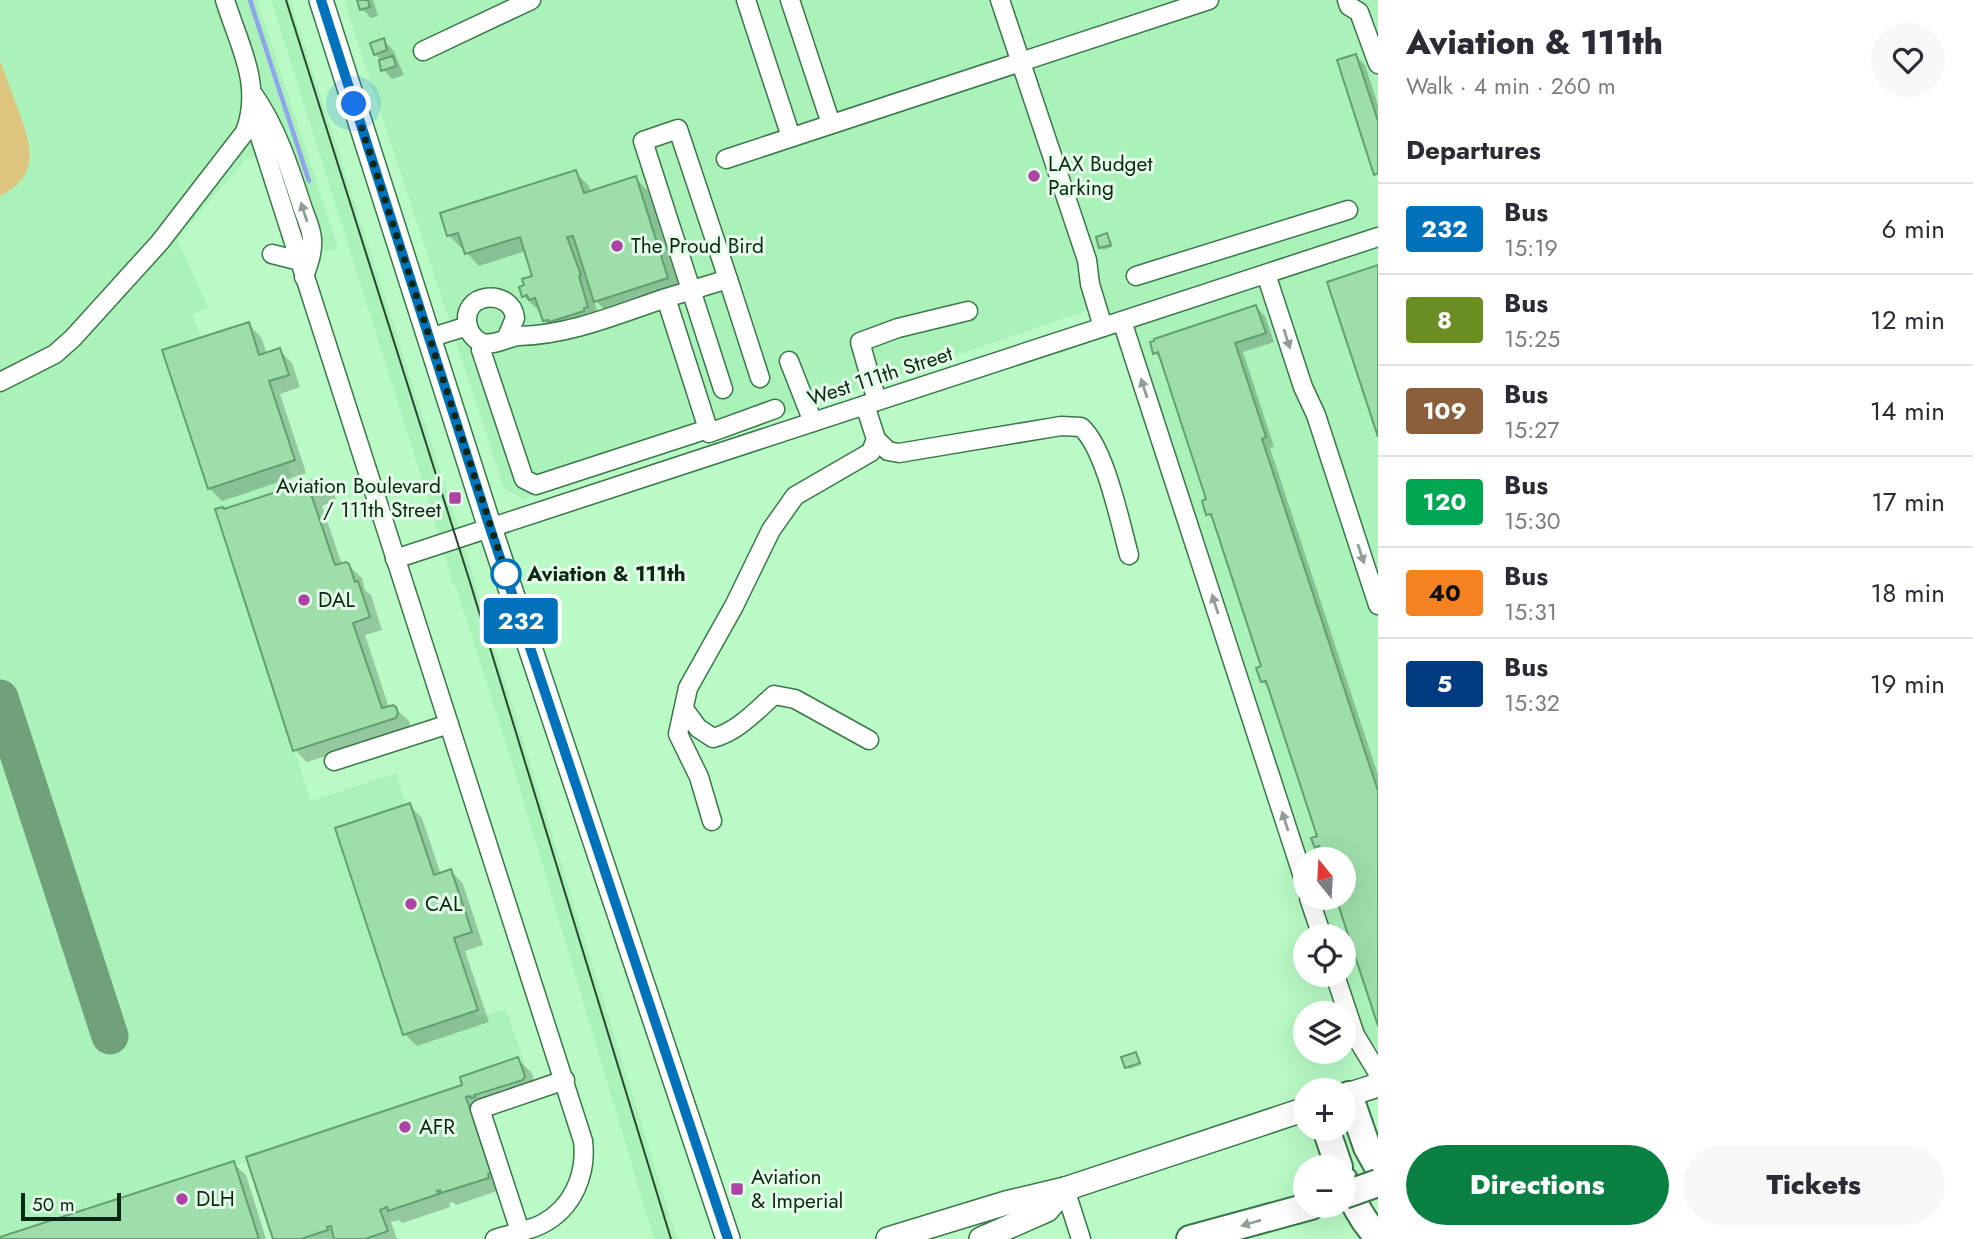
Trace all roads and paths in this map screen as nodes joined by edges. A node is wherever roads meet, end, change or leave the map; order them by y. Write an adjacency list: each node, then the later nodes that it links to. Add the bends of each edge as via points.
1 (225, 0): 12 (street)
2 (321, 0): 31 (main road)
3 (531, 0): 9 (street)
4 (746, 0): 15 (street)
5 (790, 0): 14 (street)
6 (1000, 0): 10 (street)
7 (1209, 0): 10 (street)
8 (1347, 0): 11 (street, via 1359,12)
9 (423, 51)
10 (1021, 62): 14 (street); 29 (street, via 1087,260)
11 (1378, 64)
12 (253, 94): 13 (street); 20 (street, one-way to 12, via 311,258 313,238 275,131)
13 (252, 112): 20 (street); 35 (street, via 246,132 168,232 73,338 55,354)
14 (831, 124): 15 (street)
15 (791, 137): 16 (street)
16 (726, 159)
17 (1348, 210): 22 (street)
18 (1378, 237): 21 (street, West 111th Street)
19 (272, 254): 20 (street)
20 (302, 269): 45 (street)
21 (1266, 274): 27 (street, West 111th Street); 46 (street, one-way to 46)
22 (1136, 276)
23 (728, 279): 24 (street); 24 (street, via 678,130 643,141); 34 (street)
24 (692, 290): 25 (street); 36 (street)
25 (666, 298): 30 (street, via 555,334); 40 (street)
26 (968, 311): 37 (street, via 860,342)
27 (1122, 321): 29 (street, West 111th Street); 52 (street, one-way to 27)
28 (468, 326): 30 (street, via 467,312 478,300 507,301 515,318); 31 (street); 32 (street)
29 (1104, 327): 37 (street, West 111th Street)
30 (507, 337): 32 (street, via 490,344)
31 (429, 338): 43 (main road)
32 (482, 342): 40 (street, via 529,484)
33 (789, 362): 39 (street)
34 (760, 378)
35 (0, 382)
36 (723, 389)
37 (871, 403): 39 (street, West 111th Street); 41 (street)
38 (775, 409): 40 (street)
39 (813, 422): 42 (street, West 111th Street)
40 (709, 431): 42 (street)
41 (876, 439): 44 (street, via 888,451 899,453 1060,426 1081,427 1102,465); 47 (street, via 871,452 795,496 771,530 688,688)
42 (716, 454): 43 (street, West 111th Street)
43 (490, 528): 45 (street, West 111th Street); 71 (main road)
44 (1129, 555)
45 (395, 559): 48 (street)
46 (1378, 605)
47 (684, 709): 49 (street, via 698,728 713,737 723,735 774,695 794,699); 51 (street, via 678,734 699,777)
48 (449, 723): 50 (street); 55 (street)
49 (869, 740)
50 (334, 761)
51 (712, 821)
52 (1293, 847)
53 (1339, 987): 54 (street, via 1355,1035)
54 (1378, 1073)
55 (565, 1080): 67 (street, via 585,1155 579,1185 555,1214); 67 (street, via 481,1109)
56 (1378, 1085): 57 (main road)
57 (1356, 1093)
58 (1293, 1113): 62 (main road)
59 (1356, 1118): 60 (highway)
60 (1378, 1167)
61 (1378, 1183): 63 (highway, bridge)
62 (1065, 1189): 64 (main road); 68 (main road, via 1047,1210); 74 (street)
63 (1356, 1191)
64 (1006, 1203): 72 (main road); 73 (main road, via 985,1220)
65 (1356, 1207): 69 (highway)
66 (1293, 1211): 75 (highway, one-way to 75)
67 (520, 1231): 70 (street)
68 (991, 1234)
69 (1378, 1237)
70 (495, 1239)
71 (728, 1239)
72 (888, 1239)
73 (934, 1239)
74 (1081, 1239)
75 (1190, 1239)

